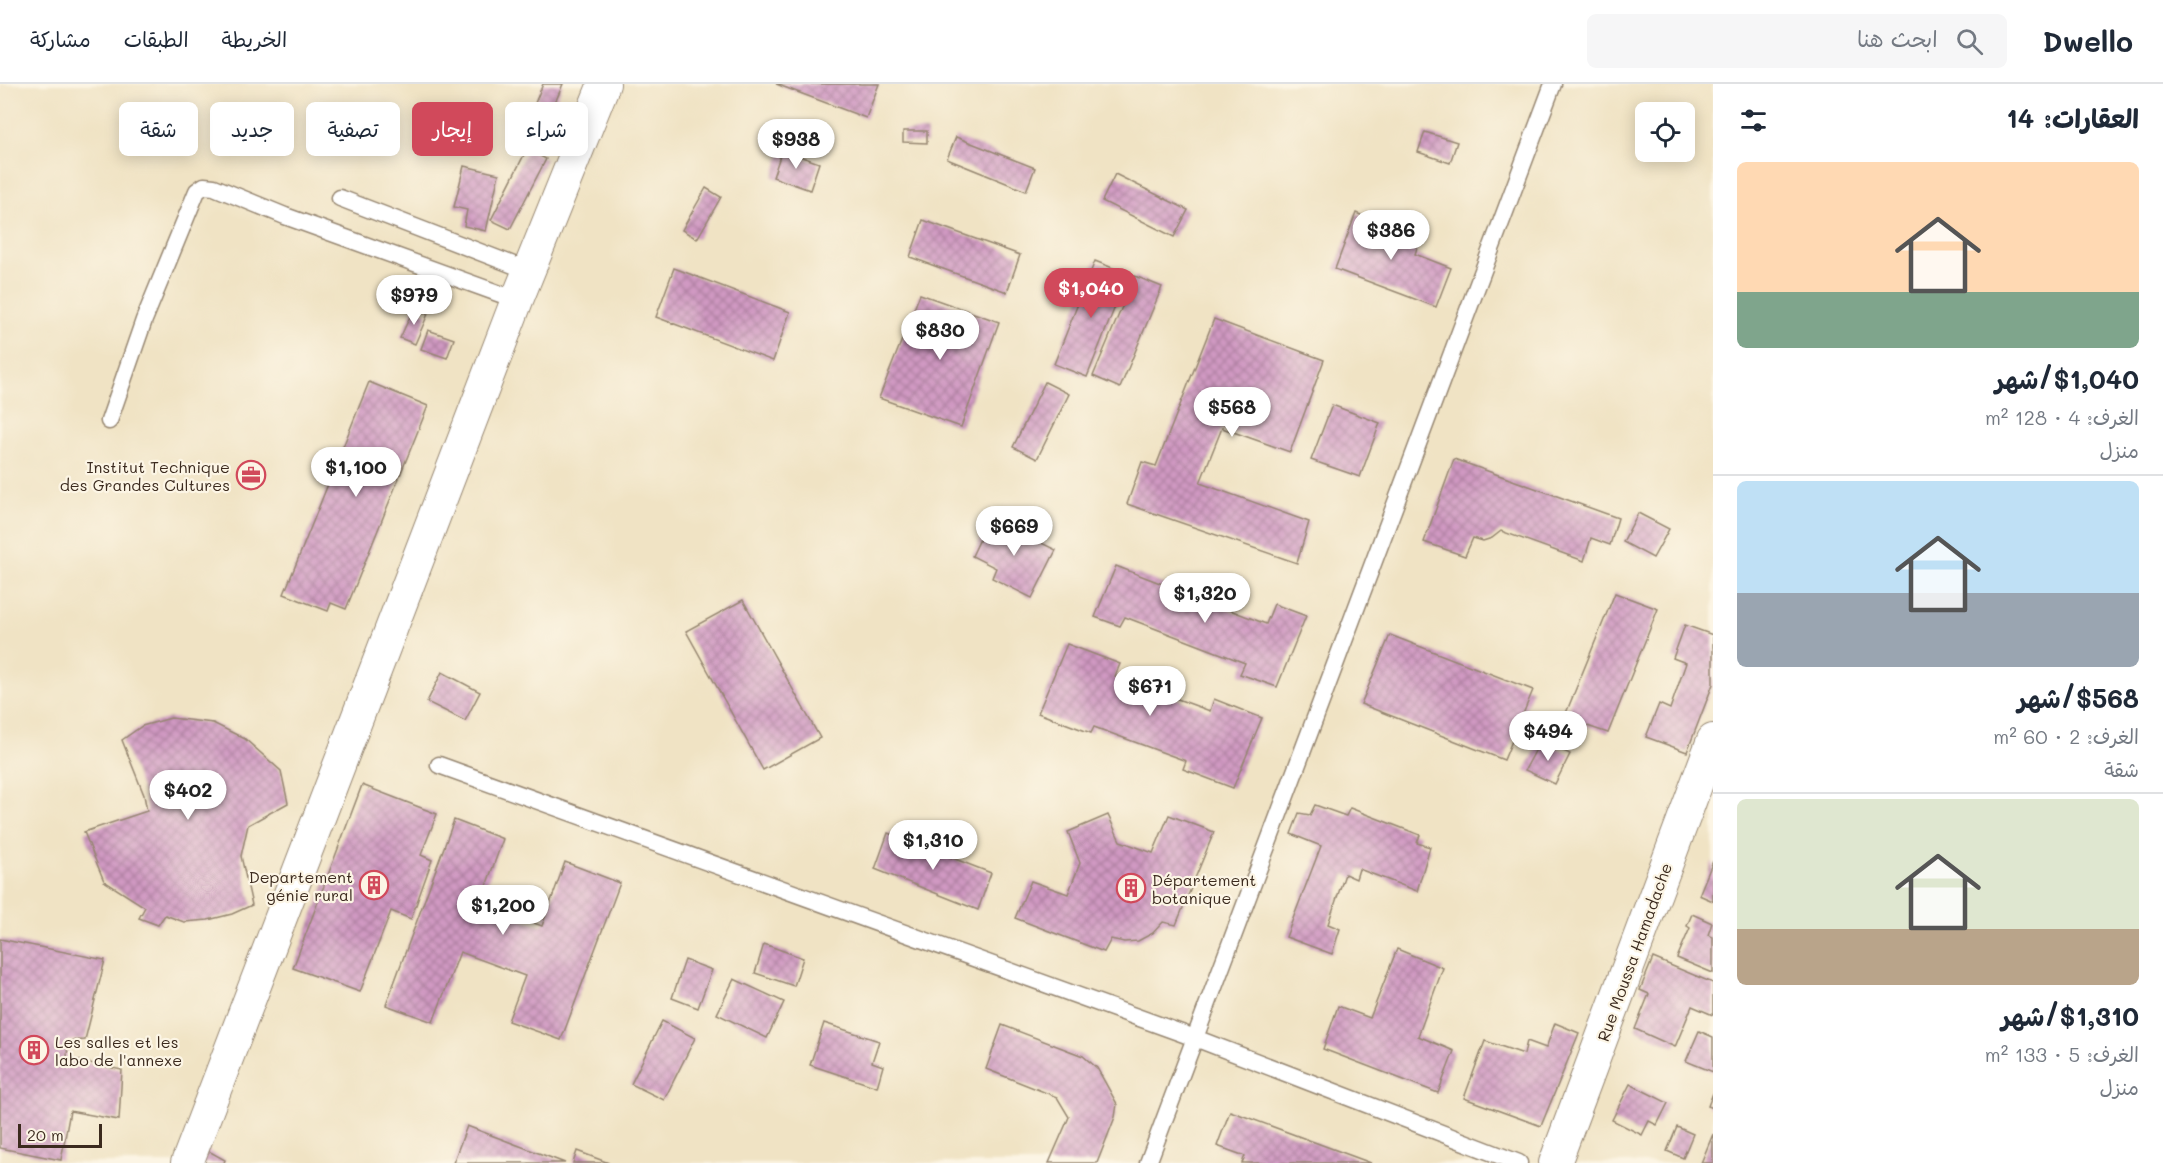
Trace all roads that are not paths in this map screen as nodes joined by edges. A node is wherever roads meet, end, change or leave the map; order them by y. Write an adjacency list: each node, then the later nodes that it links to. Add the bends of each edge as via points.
1 (604, 84): 4 (street)
2 (1553, 84): 10 (lane)
3 (340, 198): 4 (lane)
4 (529, 271): 5 (street)
5 (517, 300): 6 (lane, via 204,186 197,191 144,320); 11 (street)
6 (109, 422)
7 (1713, 740): 9 (street, Rue Moussa Hamadache)
8 (439, 765): 10 (lane)
9 (1704, 790): 14 (street, Rue Moussa Hamadache)
10 (1195, 1038): 12 (lane); 13 (lane)
11 (187, 1163)
12 (1148, 1163)
13 (1519, 1163)
14 (1556, 1163)

